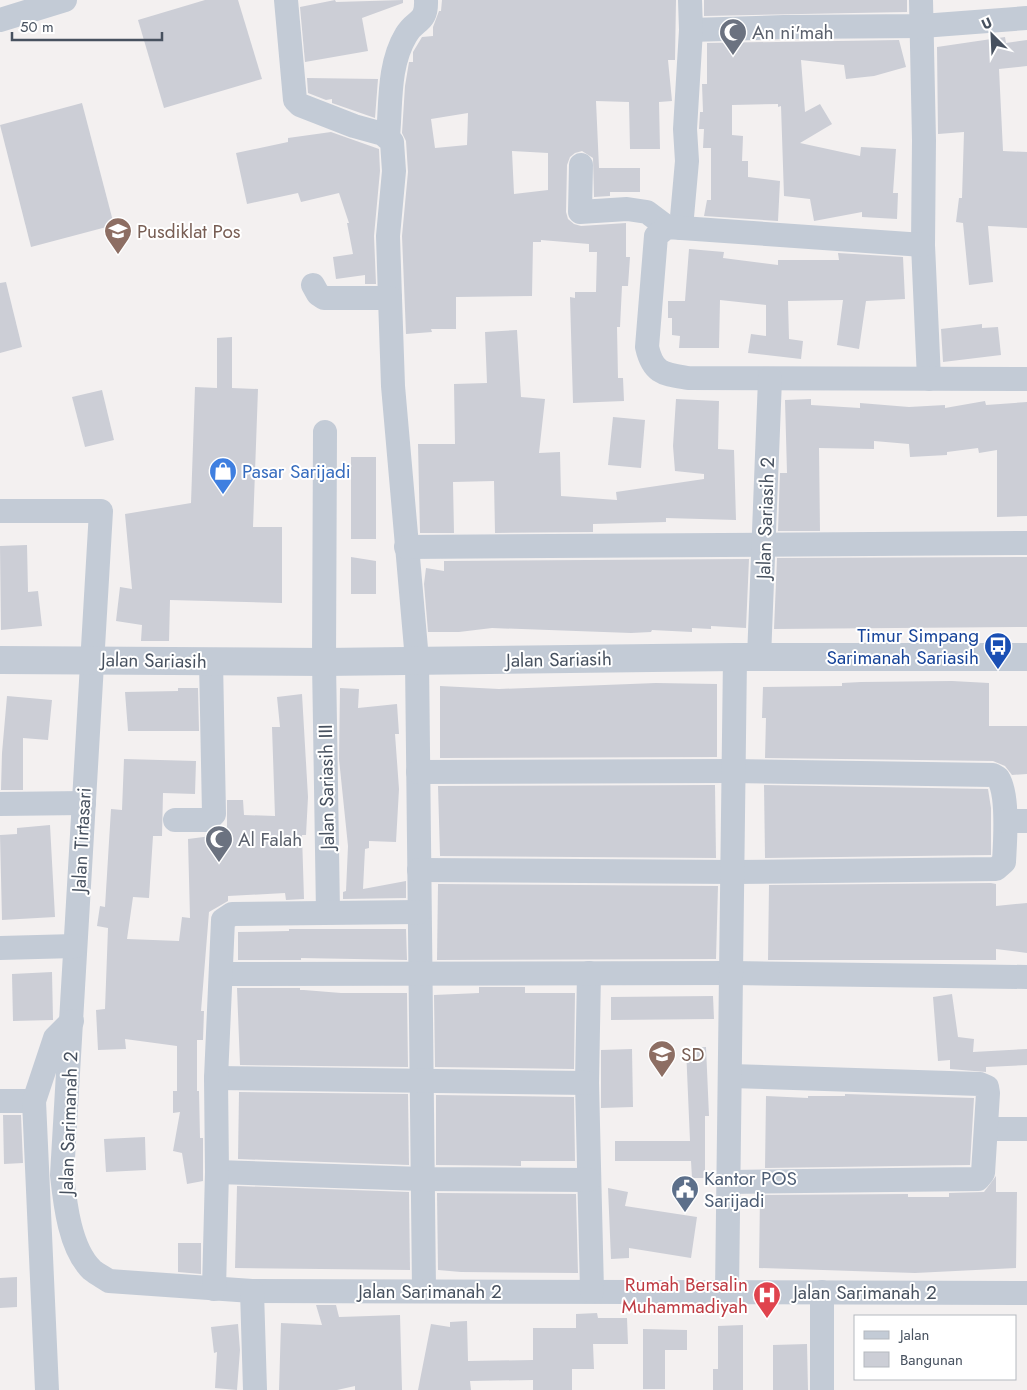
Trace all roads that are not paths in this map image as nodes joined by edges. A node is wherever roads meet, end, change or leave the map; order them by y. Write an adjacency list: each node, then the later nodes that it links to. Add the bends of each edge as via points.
1 (65, 0): 7 (street)
2 (286, 0): 10 (street, via 297,103)
3 (426, 0): 10 (street, via 426,13 407,33 393,65)
4 (690, 0): 9 (street)
5 (922, 0): 8 (street)
6 (1027, 18): 8 (street)
7 (0, 20)
8 (922, 26): 9 (street); 13 (street)
9 (691, 30): 12 (street, via 685,129 687,162)
10 (388, 137): 15 (street, via 394,146 388,236)
11 (581, 165): 12 (street, via 580,212 627,209 646,212)
12 (674, 228): 13 (street); 16 (street, via 656,236 647,347 650,361 665,374 688,378)
13 (923, 246): 17 (street)
14 (313, 285): 15 (street, via 324,298)
15 (390, 298): 23 (street, via 391,359)
16 (770, 379): 17 (street); 21 (street, Jalan Sariasih 2)
17 (929, 379): 18 (street)
18 (1027, 379)
19 (325, 432): 30 (street, Jalan Sariasih III)
20 (0, 510): 27 (street, Jalan Tirtasari, via 101,511)
21 (764, 543): 22 (street); 23 (street); 24 (street, Jalan Sariasih 2)
22 (1027, 543)
23 (406, 547): 28 (street)
24 (747, 657): 25 (street, Jalan Sariasih); 28 (street, Jalan Sariasih); 31 (street, Jalan Sariasih 2)
25 (1027, 658)
26 (0, 660): 27 (street, Jalan Sariasih)
27 (92, 660): 29 (street, Jalan Sariasih); 33 (street, Jalan Tirtasari)
28 (417, 660): 30 (street, Jalan Sariasih); 32 (street)
29 (211, 661): 30 (street, Jalan Sariasih); 35 (street, via 214,814 208,820)
30 (324, 662): 39 (street, Jalan Sariasih III)
31 (732, 771): 32 (street); 36 (street, via 992,775 1002,784); 38 (street, Jalan Sariasih 2)
32 (418, 772): 37 (street)
33 (84, 803): 34 (street); 41 (street, Jalan Tirtasari)
34 (0, 804)
35 (175, 820)
36 (1016, 821): 38 (street, via 1004,862 996,869)
37 (419, 870): 38 (street); 40 (street)
38 (734, 872): 44 (street, Jalan Sariasih 2)
39 (328, 912): 40 (street); 45 (street, via 228,916 222,924)
40 (419, 912): 46 (street)
41 (76, 946): 42 (street); 48 (street, Jalan Tirtasari)
42 (0, 948)
43 (589, 973): 44 (street); 46 (street); 52 (street)
44 (733, 973): 47 (street); 49 (street, Jalan Sariasih 2)
45 (222, 974): 46 (street); 50 (street)
46 (420, 974): 51 (street)
47 (1027, 977)
48 (72, 1021): 54 (street, via 55,1038); 61 (street, Jalan Sarimanah 2, via 62,1175 65,1209 82,1257 92,1270 109,1281)
49 (731, 1076): 55 (street, via 980,1084 988,1089); 60 (street, Jalan Sariasih 2)
50 (216, 1078): 51 (street); 57 (street)
51 (420, 1082): 52 (street); 58 (street)
52 (587, 1083): 59 (street)
53 (0, 1101): 54 (street)
54 (34, 1101): 68 (street)
55 (986, 1129): 56 (street); 60 (street, via 983,1173 978,1179)
56 (1027, 1129)
57 (217, 1172): 58 (street); 61 (street)
58 (422, 1180): 59 (street); 62 (street)
59 (589, 1180): 64 (street)
60 (729, 1182): 65 (street, Jalan Sariasih 2)
61 (214, 1289): 63 (street, Jalan Sarimanah 2)
62 (424, 1290): 63 (street, Jalan Sarimanah 2); 64 (street, Jalan Sarimanah 2)
63 (252, 1291): 69 (street)
64 (592, 1291): 65 (street, Jalan Sarimanah 2)
65 (727, 1292): 66 (street, Jalan Sarimanah 2)
66 (822, 1292): 67 (street, Jalan Sarimanah 2); 70 (street)
67 (1027, 1293)
68 (46, 1390)
69 (255, 1390)
70 (822, 1390)

